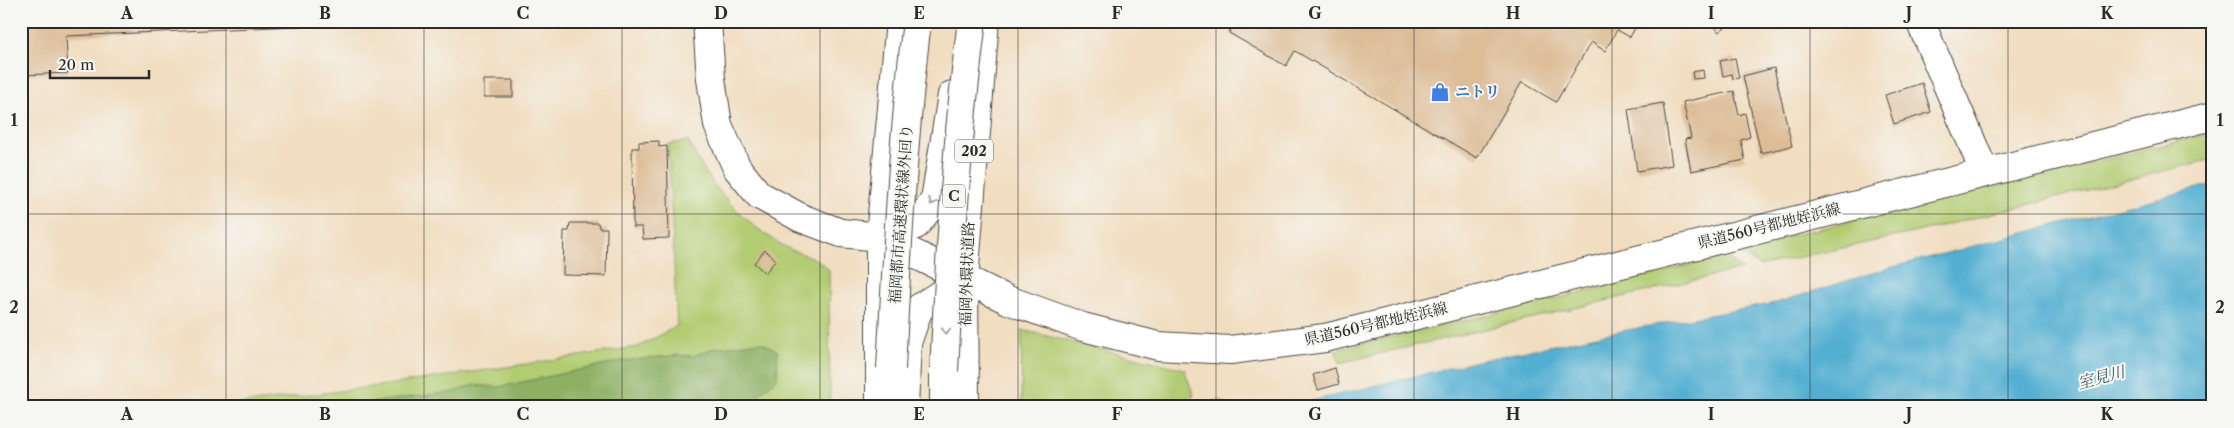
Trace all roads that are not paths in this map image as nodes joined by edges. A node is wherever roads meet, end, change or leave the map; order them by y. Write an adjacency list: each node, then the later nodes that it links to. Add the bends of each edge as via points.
1 (707, 21): 8 (main road, 県道560号都地姪浜線, via 718,125 737,168 760,195 801,218 841,233)
2 (900, 21): 8 (main road)
3 (917, 21): 11 (main road, 福岡都市高速環状線外回り, bridge, via 899,218)
4 (1920, 21): 7 (main road)
5 (980, 22): 8 (main road, one-way to 8, via 956,72 935,200 916,225); 9 (main road, 福岡外環状道路 / 202); 13 (main road, C, one-way to 13, bridge, via 964,83 952,223)
6 (2213, 116): 7 (main road, 県道560号都地姪浜線)
7 (1984, 171): 9 (main road, 県道560号都地姪浜線, via 1325,338 1230,350 1158,346 1082,327 1008,300)
8 (880, 237): 9 (main road, 県道560号都地姪浜線); 10 (main road)
9 (964, 279): 12 (main road, via 919,308 906,343); 14 (main road, 福岡外環状道路 / 202)
10 (880, 407)
11 (891, 407)
12 (904, 407)
13 (944, 407)
14 (965, 407)

